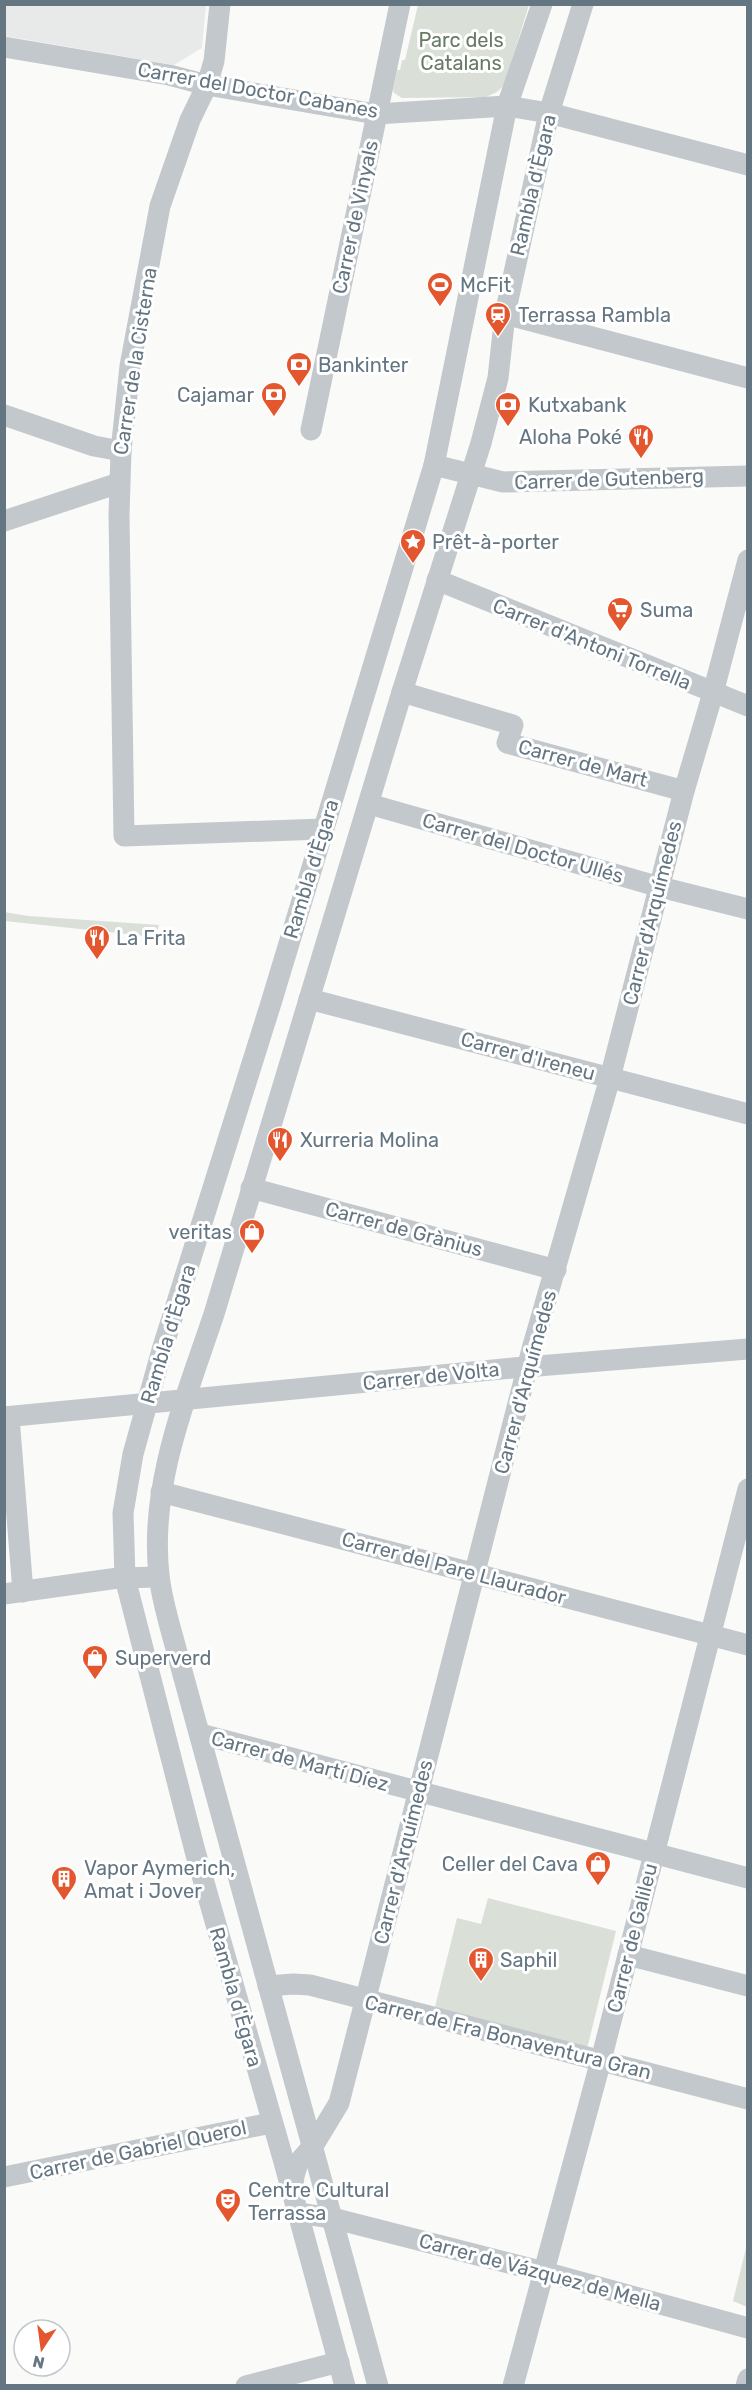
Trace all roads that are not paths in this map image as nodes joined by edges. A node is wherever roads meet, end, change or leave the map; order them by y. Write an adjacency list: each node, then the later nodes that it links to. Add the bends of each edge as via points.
1 (220, 4): 6 (street, Carrer de la Cisterna, via 214,61)
2 (400, 4): 9 (street, Carrer de Vinyals)
3 (542, 4): 7 (street, Rambla d'Ègara)
4 (584, 4): 8 (street, Rambla d'Ègara)
5 (4, 47): 6 (street, Carrer del Doctor Cabanes)
6 (207, 85): 9 (street, Carrer del Doctor Cabanes); 15 (street, Carrer de la Cisterna, via 190,120 160,206 130,366)
7 (507, 106): 8 (street, Carrer del Doctor Cabanes); 9 (street, Carrer del Doctor Cabanes); 16 (street, Rambla d'Ègara)
8 (549, 113): 10 (street, Carrer del Doctor Cabanes); 11 (street, Rambla d'Ègara)
9 (376, 114): 14 (street, Carrer de Vinyals)
10 (747, 165)
11 (505, 314): 12 (street); 17 (street, Rambla d'Ègara, via 498,378)
12 (747, 378)
13 (4, 415): 15 (street)
14 (311, 430)
15 (120, 451): 19 (street, Carrer de la Cisterna)
16 (434, 465): 17 (street); 28 (street, Rambla d'Ègara)
17 (472, 474): 18 (street, Carrer de Gutenberg, via 503,482); 22 (street, Rambla d'Ègara)
18 (747, 476)
19 (119, 483): 20 (street); 28 (street, Carrer de la Cisterna, via 124,836)
20 (4, 521)
21 (747, 560): 24 (street, Carrer d'Arquímedes)
22 (437, 580): 23 (street, Rambla d'Ègara); 24 (street, Carrer d'Antoni Torrella)
23 (402, 692): 26 (street, Carrer de Mart, via 513,725 507,742); 27 (street, Rambla d'Ègara)
24 (712, 693): 25 (street, Carrer d'Antoni Torrella); 26 (street, Carrer d'Arquímedes)
25 (747, 706)
26 (684, 791): 29 (street, Carrer d'Arquímedes)
27 (369, 804): 29 (street, Carrer del Doctor Ullés); 31 (street, Rambla d'Ègara)
28 (323, 829): 39 (street, Rambla d'Ègara)
29 (660, 887): 30 (street, Carrer del Doctor Ullés); 32 (street, Carrer d'Arquímedes)
30 (747, 909)
31 (309, 999): 32 (street, Carrer d'Ireneu); 34 (street, Rambla d'Ègara)
32 (610, 1078): 33 (street, Carrer d'Ireneu); 35 (street, Carrer d'Arquímedes)
33 (747, 1114)
34 (251, 1188): 35 (street, Carrer de Grànius); 38 (street, Rambla d'Ègara)
35 (556, 1270): 37 (street, Carrer d'Arquímedes)
36 (747, 1349): 37 (street, Carrer de Volta)
37 (528, 1367): 38 (street, Carrer de Volta); 43 (street, Carrer d'Arquímedes)
38 (186, 1399): 39 (street, Carrer de Volta); 42 (street, Rambla d'Ègara)
39 (147, 1403): 40 (street, Carrer de Volta); 45 (street, Rambla d'Ègara, via 123,1513)
40 (7, 1417): 46 (street)
41 (747, 1489): 47 (street, Carrer de Galileu)
42 (161, 1492): 43 (street, Carrer del Pare Llaurador); 44 (street, Rambla d'Ègara, via 157,1534)
43 (474, 1574): 47 (street, Carrer del Pare Llaurador); 50 (street, Carrer d'Arquímedes)
44 (159, 1577): 45 (street); 49 (street, Rambla d'Ègara)
45 (125, 1578): 46 (street); 59 (street, Rambla d'Ègara, via 195,1851)
46 (14, 1593)
47 (709, 1634): 48 (street, Carrer del Pare Llaurador); 51 (street, Carrer de Galileu)
48 (747, 1644)
49 (200, 1734): 50 (street, Carrer de Martí Díez); 54 (street, Rambla d'Ègara)
50 (418, 1792): 51 (street, Carrer de Martí Díez); 56 (street, Carrer d'Arquímedes)
51 (653, 1854): 52 (street, Carrer de Martí Díez); 53 (street, Carrer de Galileu)
52 (747, 1878)
53 (628, 1955): 55 (street); 57 (street, Carrer de Galileu)
54 (268, 1986): 56 (street, Carrer de Fra Bonaventura Gran, via 310,1985); 60 (street, Rambla d'Ègara)
55 (747, 1986)
56 (365, 2000): 57 (street, Carrer de Fra Bonaventura Gran); 60 (street, Carrer d'Arquímedes, via 339,2103)
57 (601, 2060): 58 (street, Carrer de Fra Bonaventura Gran); 64 (street, Carrer de Galileu)
58 (747, 2099)
59 (271, 2122): 61 (street, Carrer de Gabriel Querol); 62 (street, Rambla d'Ègara)
60 (312, 2146): 62 (street, Carrer d'Arquímedes, via 294,2175); 63 (street, Rambla d'Ègara)
61 (4, 2177)
62 (295, 2204): 63 (street); 66 (street, Rambla d'Ègara)
63 (332, 2218): 64 (street, Carrer de Vázquez de Mella); 70 (street, Rambla d'Ègara)
64 (544, 2272): 65 (street, Carrer de Vázquez de Mella); 71 (street, Carrer de Galileu)
65 (747, 2328)
66 (339, 2362): 68 (street); 69 (street, Rambla d'Ègara)
67 (747, 2379): 72 (street)
68 (246, 2385)
69 (345, 2385)
70 (378, 2385)
71 (513, 2385)
72 (746, 2385)

